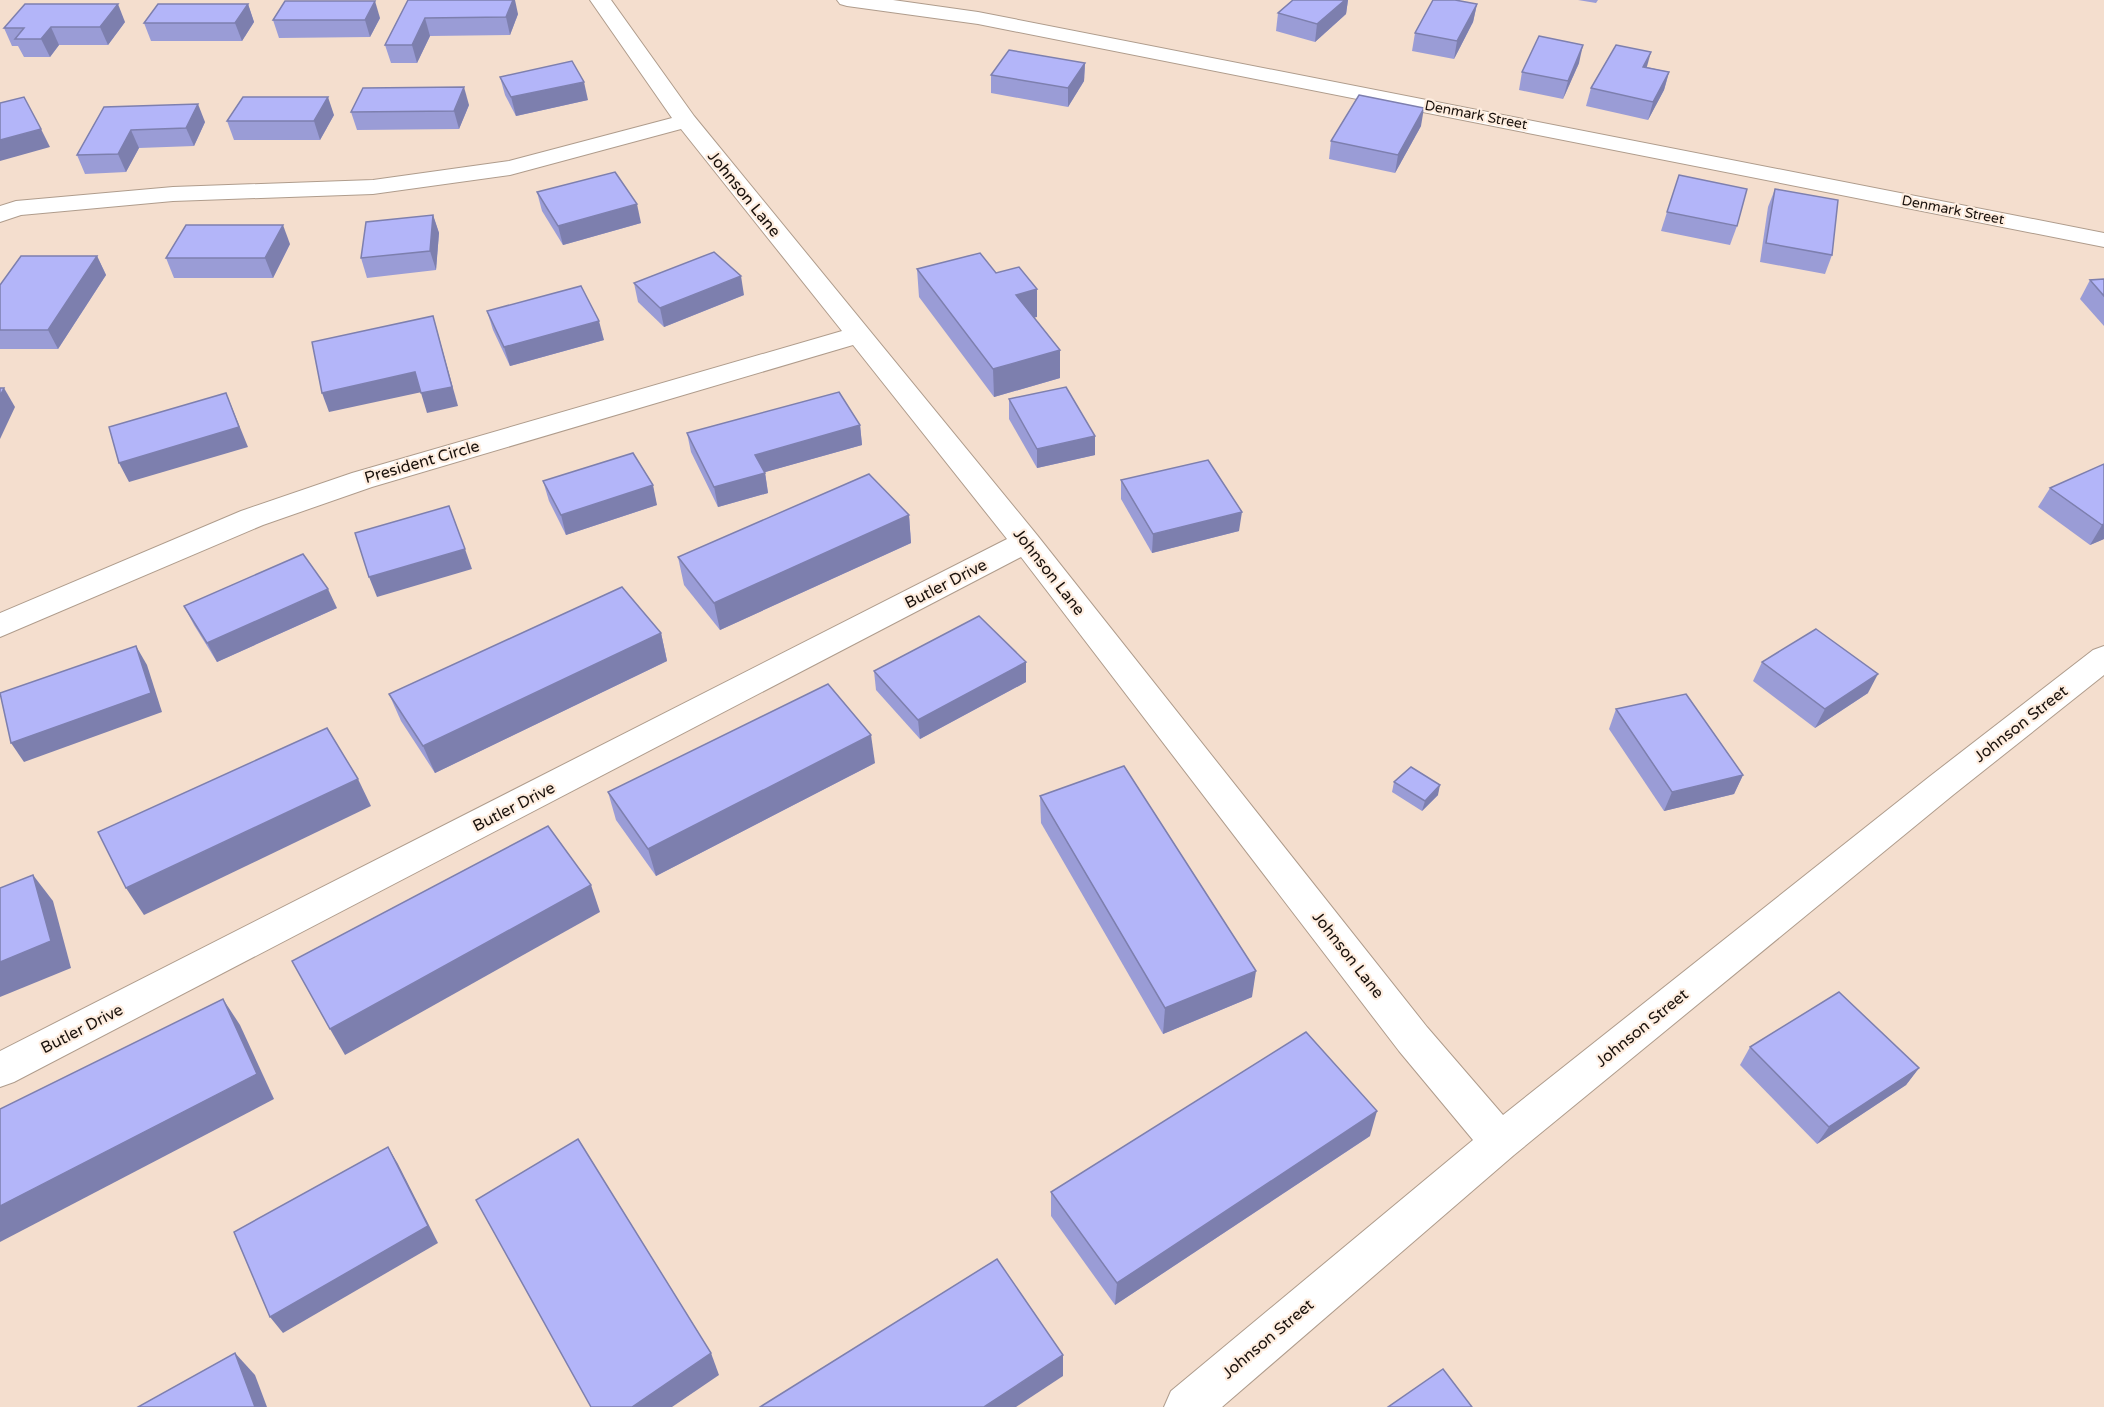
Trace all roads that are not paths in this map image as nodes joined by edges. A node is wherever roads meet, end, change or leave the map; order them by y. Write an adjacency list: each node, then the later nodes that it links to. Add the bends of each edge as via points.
1 (600, 0): 5 (street, Johnson Lane)
2 (847, 0): 4 (street, Denmark Street)
3 (994, 0): 4 (street)
4 (978, 18): 7 (street, Denmark Street)
5 (686, 121): 6 (street, via 510,168 384,185 173,194 16,208); 8 (street, Johnson Lane)
6 (0, 215)
7 (2104, 240)
8 (858, 335): 9 (street, Johnson Lane); 10 (street, President Circle, via 362,480 252,518)
9 (1026, 542): 12 (street, Butler Drive); 13 (street, Johnson Lane, via 1406,1030)
10 (0, 626)
11 (2104, 658): 13 (street, Johnson Street)
12 (0, 1070)
13 (1500, 1142): 14 (street, Johnson Street)
14 (1187, 1407)

